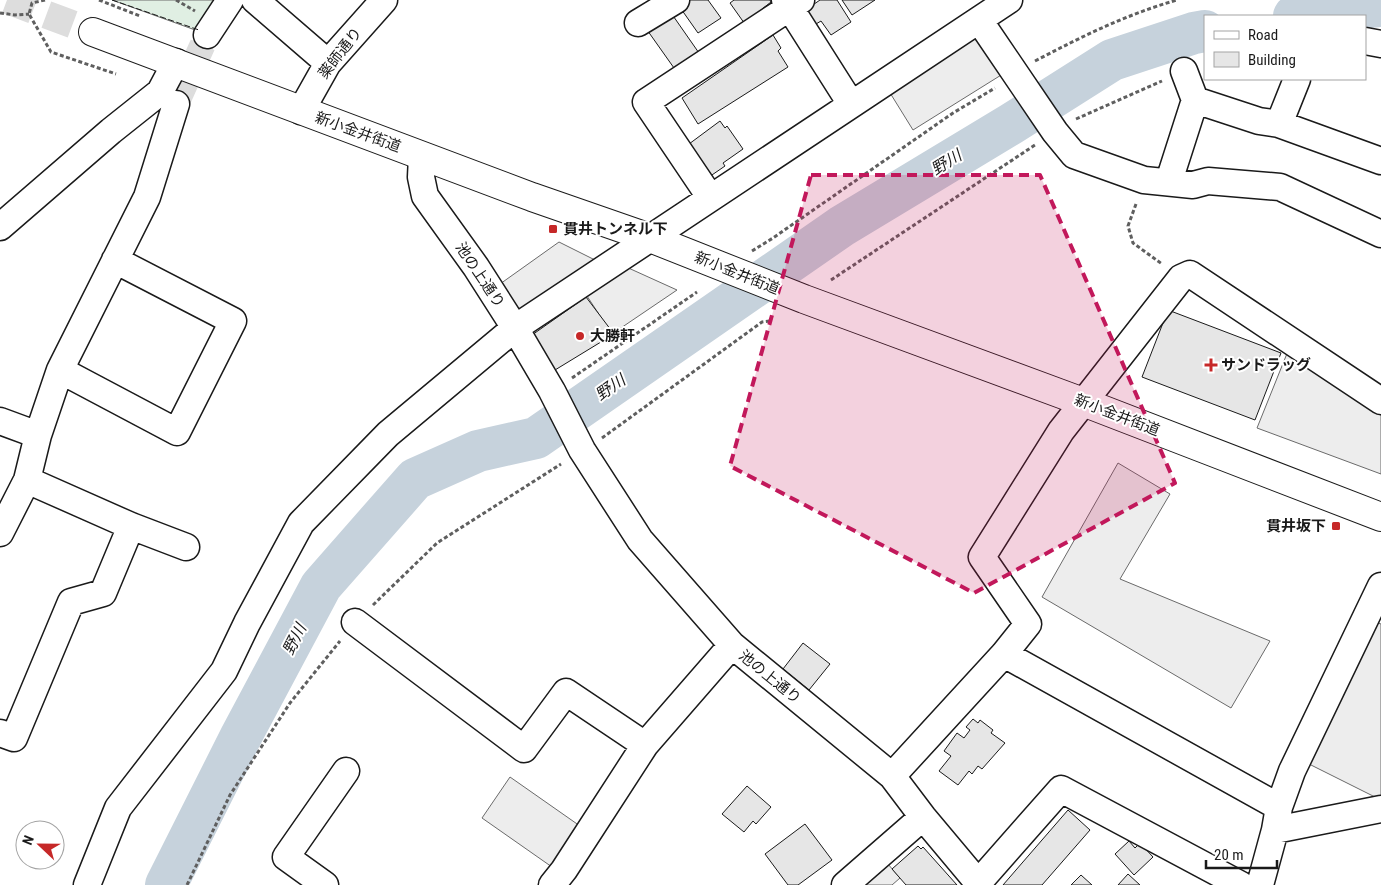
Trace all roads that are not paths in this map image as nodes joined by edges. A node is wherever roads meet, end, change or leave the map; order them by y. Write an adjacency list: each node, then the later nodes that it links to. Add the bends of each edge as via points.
1 (230, 0): 9 (street)
2 (255, 0): 13 (street)
3 (384, 0): 13 (street, 薬師通り)
4 (676, 0): 7 (street)
5 (792, 2): 18 (street); 24 (street, via 646,102)
6 (991, 8): 18 (street); 23 (street, via 1017,75 1074,155)
7 (638, 24)
8 (93, 32): 12 (main road, 新小金井街道)
9 (207, 35)
10 (1366, 41): 11 (street)
11 (1381, 44)
12 (176, 62): 19 (main road, 新小金井街道); 25 (street, via 160,92)
13 (328, 63): 19 (street, 薬師通り)
14 (1184, 71): 16 (street)
15 (1296, 80): 20 (street)
16 (1195, 100): 20 (street); 23 (street)
17 (176, 104): 28 (street, via 147,197)
18 (852, 104): 24 (street)
19 (301, 111): 21 (main road, 新小金井街道)
20 (1279, 124): 22 (street)
21 (422, 156): 27 (main road, 新小金井街道); 29 (street, 池の上通り, via 421,177 425,196 476,266)
22 (1381, 161)
23 (1157, 181): 26 (street, via 1193,185 1208,181 1280,188)
24 (710, 197): 27 (street)
25 (0, 227)
26 (1381, 234)
27 (650, 238): 29 (street); 32 (main road, 新小金井街道)
28 (115, 260): 30 (street); 30 (street, via 233,321 229,329 177,432)
29 (515, 328): 42 (street, 池の上通り, via 582,450 640,540); 52 (street, via 388,434 301,523 224,671 118,808)
30 (60, 370): 34 (street)
31 (1381, 401): 32 (street, via 1190,274 1181,278)
32 (1083, 402): 36 (main road, 新小金井街道); 43 (street, via 1061,431 982,557 1028,624)
33 (0, 421): 34 (street)
34 (38, 435): 35 (street)
35 (28, 480): 37 (street); 38 (street)
36 (1381, 517)
37 (131, 526): 39 (street); 44 (street, via 103,593 71,602 14,738)
38 (0, 533)
39 (186, 547)
40 (1378, 601): 50 (street, via 1301,751)
41 (355, 622): 45 (street, via 524,749 566,692)
42 (732, 646): 45 (street); 47 (street, 池の上通り)
43 (1004, 654): 47 (street); 50 (street)
44 (0, 733)
45 (645, 745): 54 (street)
46 (346, 772): 53 (street, via 286,858)
47 (892, 776): 49 (street, 池の上通り)
48 (1381, 809): 50 (street)
49 (923, 817): 51 (street, 池の上通り); 55 (street)
50 (1277, 819): 57 (street)
51 (979, 884): 56 (street, via 1061,789)
52 (87, 885)
53 (325, 885)
54 (552, 885)
55 (845, 885)
56 (1242, 885)
57 (1260, 885)

